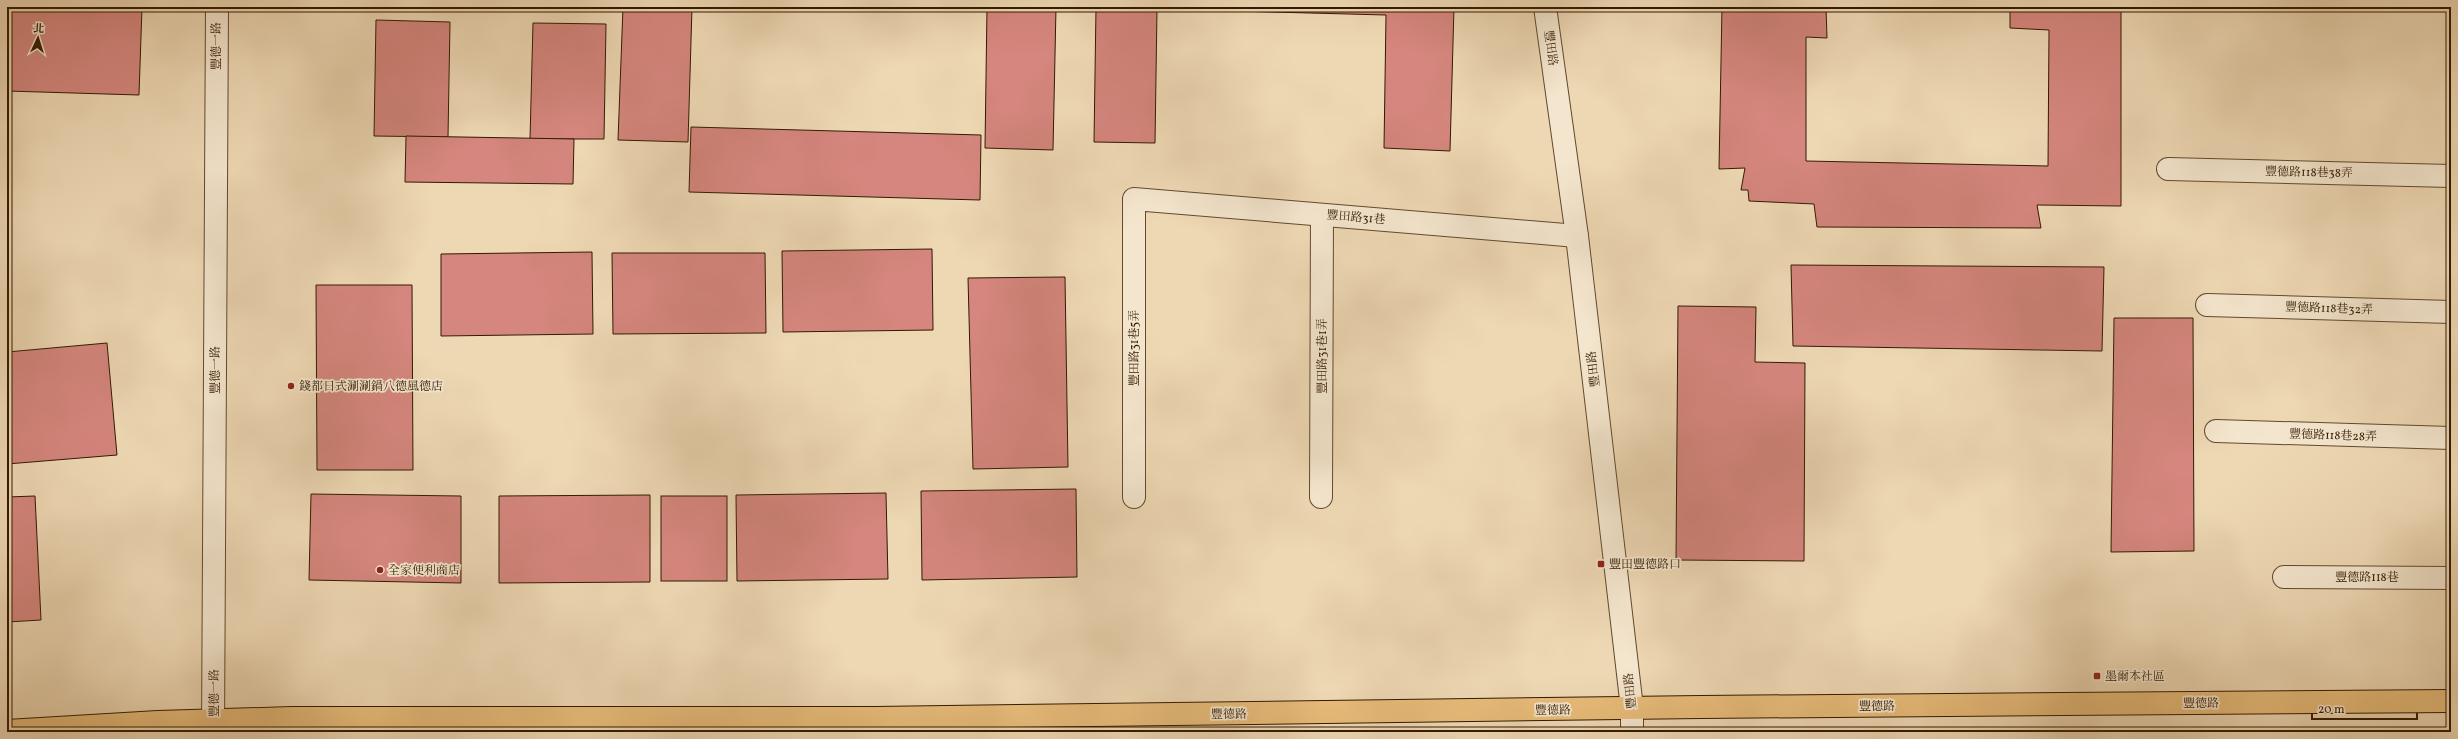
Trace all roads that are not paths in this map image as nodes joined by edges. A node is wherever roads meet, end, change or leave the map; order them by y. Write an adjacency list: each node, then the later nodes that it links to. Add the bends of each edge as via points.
1 (217, 7): 18 (street, 豐德一路)
2 (1545, 7): 7 (street, 豐田路)
3 (2168, 169): 4 (street, 豐德路118巷38弄)
4 (2451, 176)
5 (1134, 199): 6 (street, 豐田路31巷); 13 (street, 豐田路31巷5弄)
6 (1322, 214): 7 (street, 豐田路31巷); 12 (street, 豐田路31巷1弄)
7 (1577, 236): 17 (street, 豐田路)
8 (2207, 305): 9 (street, 豐德路118巷32弄)
9 (2451, 312)
10 (2216, 431): 11 (street, 豐德路118巷28弄)
11 (2451, 438)
12 (1321, 496)
13 (1134, 497)
14 (2284, 577): 15 (street, 豐德路118巷)
15 (2451, 578)
16 (2451, 701): 17 (main road, 豐德路)
17 (1632, 708): 18 (main road, 豐德路); 20 (street, 豐田路)
18 (213, 726): 19 (main road, 豐德路)
19 (7, 731)
20 (1632, 732)

